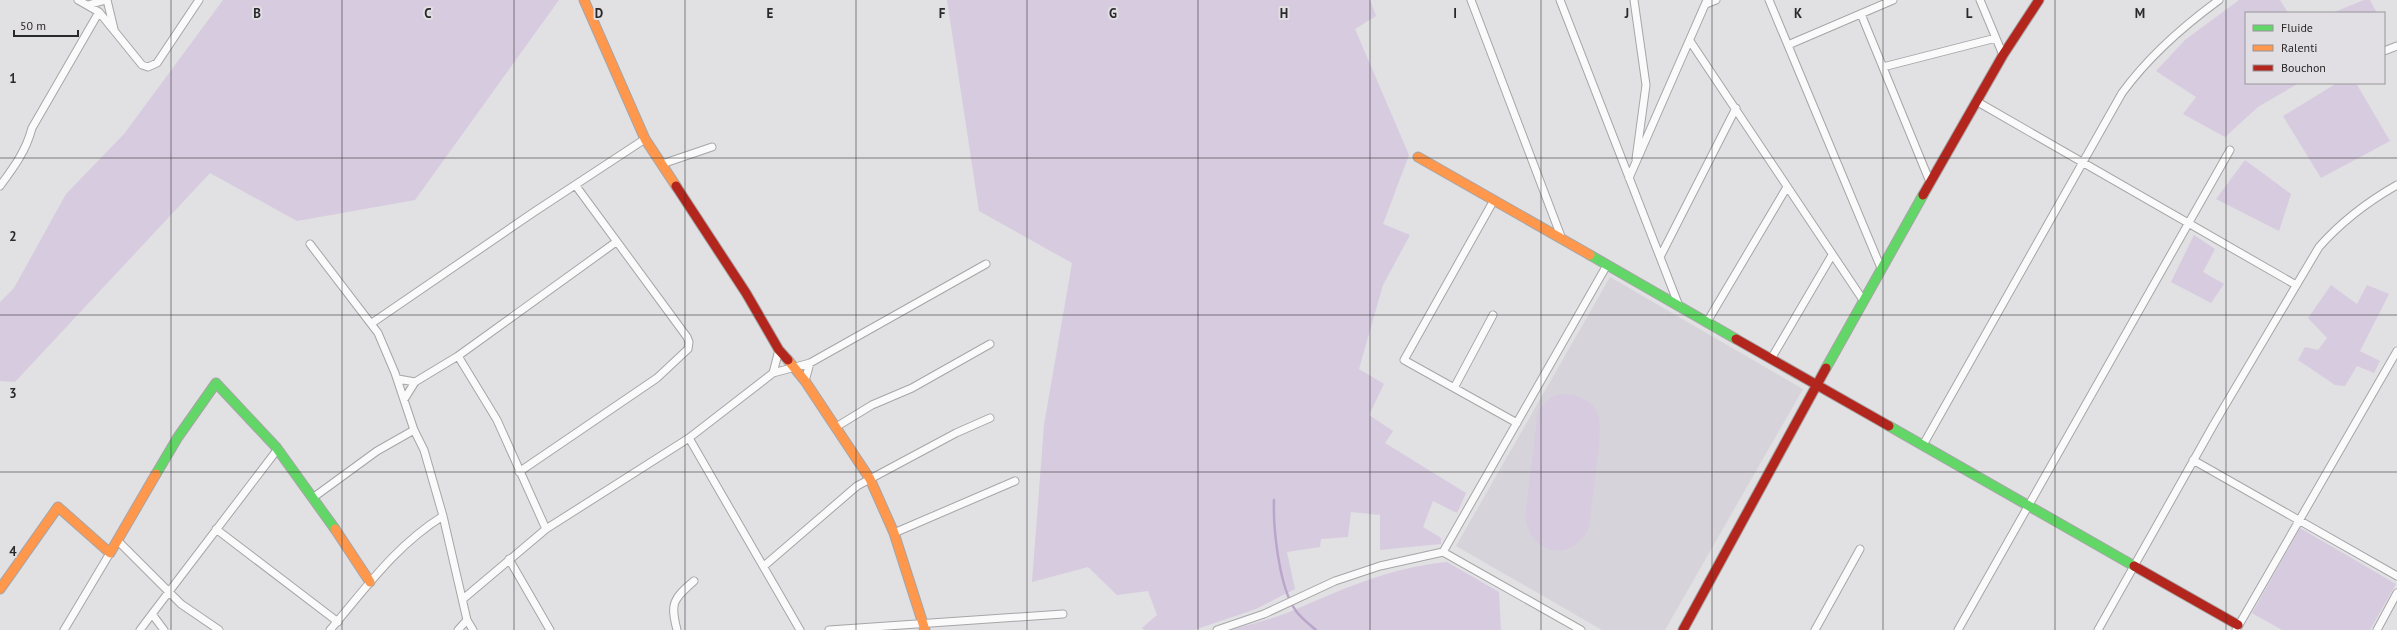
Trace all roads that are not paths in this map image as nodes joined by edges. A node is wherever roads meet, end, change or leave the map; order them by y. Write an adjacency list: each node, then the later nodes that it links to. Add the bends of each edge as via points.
1 (78, 0): 15 (street)
2 (107, 0): 15 (street); 18 (street)
3 (199, 0): 18 (street, via 157,63 148,68 142,65)
4 (584, 0): 28 (street)
5 (1471, 0): 43 (street)
6 (1560, 0): 35 (street)
7 (1634, 0): 34 (street, via 1646,85)
8 (1716, 0): 14 (street)
9 (1769, 0): 21 (street)
10 (1893, 0): 17 (street)
11 (1980, 0): 19 (street)
12 (2039, 0): 24 (street)
13 (2219, 0): 32 (street, via 2178,31 2137,73 2122,93)
14 (1706, 2): 20 (street)
15 (88, 5): 16 (street)
16 (99, 12): 18 (street); 38 (street, via 32,128 18,162)
17 (1861, 14): 21 (street); 25 (street)
18 (114, 30)
19 (1996, 38): 24 (street); 25 (street)
20 (1690, 41): 27 (street); 34 (street)
21 (1788, 45): 50 (street)
22 (2397, 46): 23 (street)
23 (2385, 51)
24 (2003, 55): 26 (street)
25 (1883, 67): 36 (street)
26 (1976, 101): 32 (street); 36 (street)
27 (1736, 108): 40 (street); 47 (street)
28 (645, 139): 33 (street); 39 (street)
29 (712, 147): 33 (street)
30 (2230, 150): 42 (street)
31 (1418, 157): 41 (street)
32 (2082, 162): 42 (street); 76 (street)
33 (662, 164): 58 (street, via 746,293)
34 (1634, 169): 35 (street)
35 (1629, 178): 47 (street)
36 (1930, 182): 50 (street)
37 (2397, 185): 51 (street, via 2358,208 2335,229 2319,247)
38 (0, 186)
39 (576, 186): 44 (street); 56 (street)
40 (1787, 187): 46 (street); 55 (street)
41 (1494, 200): 43 (street); 69 (street, via 1404,360)
42 (2189, 224): 51 (street); 83 (street)
43 (1562, 239): 49 (street)
44 (616, 242): 60 (street); 79 (street, via 687,337 690,342 688,349 657,378)
45 (310, 244): 56 (street)
46 (1832, 255): 52 (street); 61 (street)
47 (1660, 257): 53 (street)
48 (986, 264): 62 (street)
49 (1607, 265): 53 (street); 72 (street)
50 (1881, 268): 52 (street)
51 (2296, 285): 78 (street)
52 (1863, 300): 68 (street)
53 (1679, 306): 55 (street)
54 (1493, 315): 69 (street)
55 (1707, 322): 61 (street)
56 (372, 323): 65 (street)
57 (990, 344): 73 (street, via 912,388 866,408)
58 (779, 350): 63 (street); 64 (street)
59 (2397, 351): 85 (street)
60 (458, 356): 67 (street); 79 (street, via 497,420)
61 (1771, 359): 68 (street)
62 (810, 363): 63 (street); 66 (street)
63 (793, 367): 64 (street); 66 (street)
64 (773, 373): 75 (street)
65 (398, 379): 67 (street); 70 (street)
66 (805, 381): 73 (street)
67 (415, 382): 70 (street)
68 (1817, 385): 76 (street); 122 (street)
69 (1454, 388): 72 (street)
70 (405, 398): 74 (street)
71 (990, 418): 80 (street, via 956,433)
72 (1517, 423): 91 (street)
73 (836, 427): 80 (street)
74 (414, 430): 82 (street, via 377,451); 84 (street, via 424,450)
75 (689, 438): 87 (street); 95 (street)
76 (1923, 445): 83 (street)
77 (277, 450): 82 (street); 86 (street); 89 (street, via 261,429 216,383 178,437)
78 (2193, 460): 85 (street); 94 (street)
79 (519, 472): 87 (street)
80 (870, 479): 88 (street); 95 (street, via 842,498)
81 (1015, 481): 88 (street)
82 (314, 497): 97 (street)
83 (2029, 506): 94 (street); 124 (street)
84 (442, 516): 97 (street, via 418,532); 102 (street)
85 (2298, 520): 96 (street); 108 (street)
86 (216, 529): 100 (street); 106 (street)
87 (546, 529): 93 (street)
88 (894, 533): 107 (street)
89 (118, 541): 92 (street); 100 (street)
90 (1860, 549): 123 (street)
91 (1443, 552): 120 (street, via 1380,566 1335,581 1285,605); 121 (street)
92 (110, 553): 99 (street, via 58,507); 109 (street)
93 (509, 559): 102 (street); 116 (street)
94 (2133, 565): 108 (street); 125 (street)
95 (764, 566): 118 (street)
96 (2397, 576)
97 (370, 582): 106 (street)
98 (694, 582): 117 (street, via 676,598 673,605)
99 (0, 589)
100 (170, 592): 103 (street); 112 (street, via 181,604)
101 (2397, 593): 126 (street)
102 (463, 599): 105 (street)
103 (152, 614): 110 (street); 111 (street)
104 (1063, 614): 107 (street)
105 (467, 620): 114 (street); 115 (street)
106 (338, 622): 113 (street)
107 (924, 626): 119 (street)
108 (2237, 628)
109 (64, 630)
110 (140, 630)
111 (164, 630)
112 (219, 630)
113 (330, 630)
114 (458, 630)
115 (473, 630)
116 (550, 630)
117 (677, 630)
118 (800, 630)
119 (829, 630)
120 (1217, 630)
121 (1581, 630)
122 (1683, 630)
123 (1816, 630)
124 (1958, 630)
125 (2098, 630)
126 (2376, 630)

